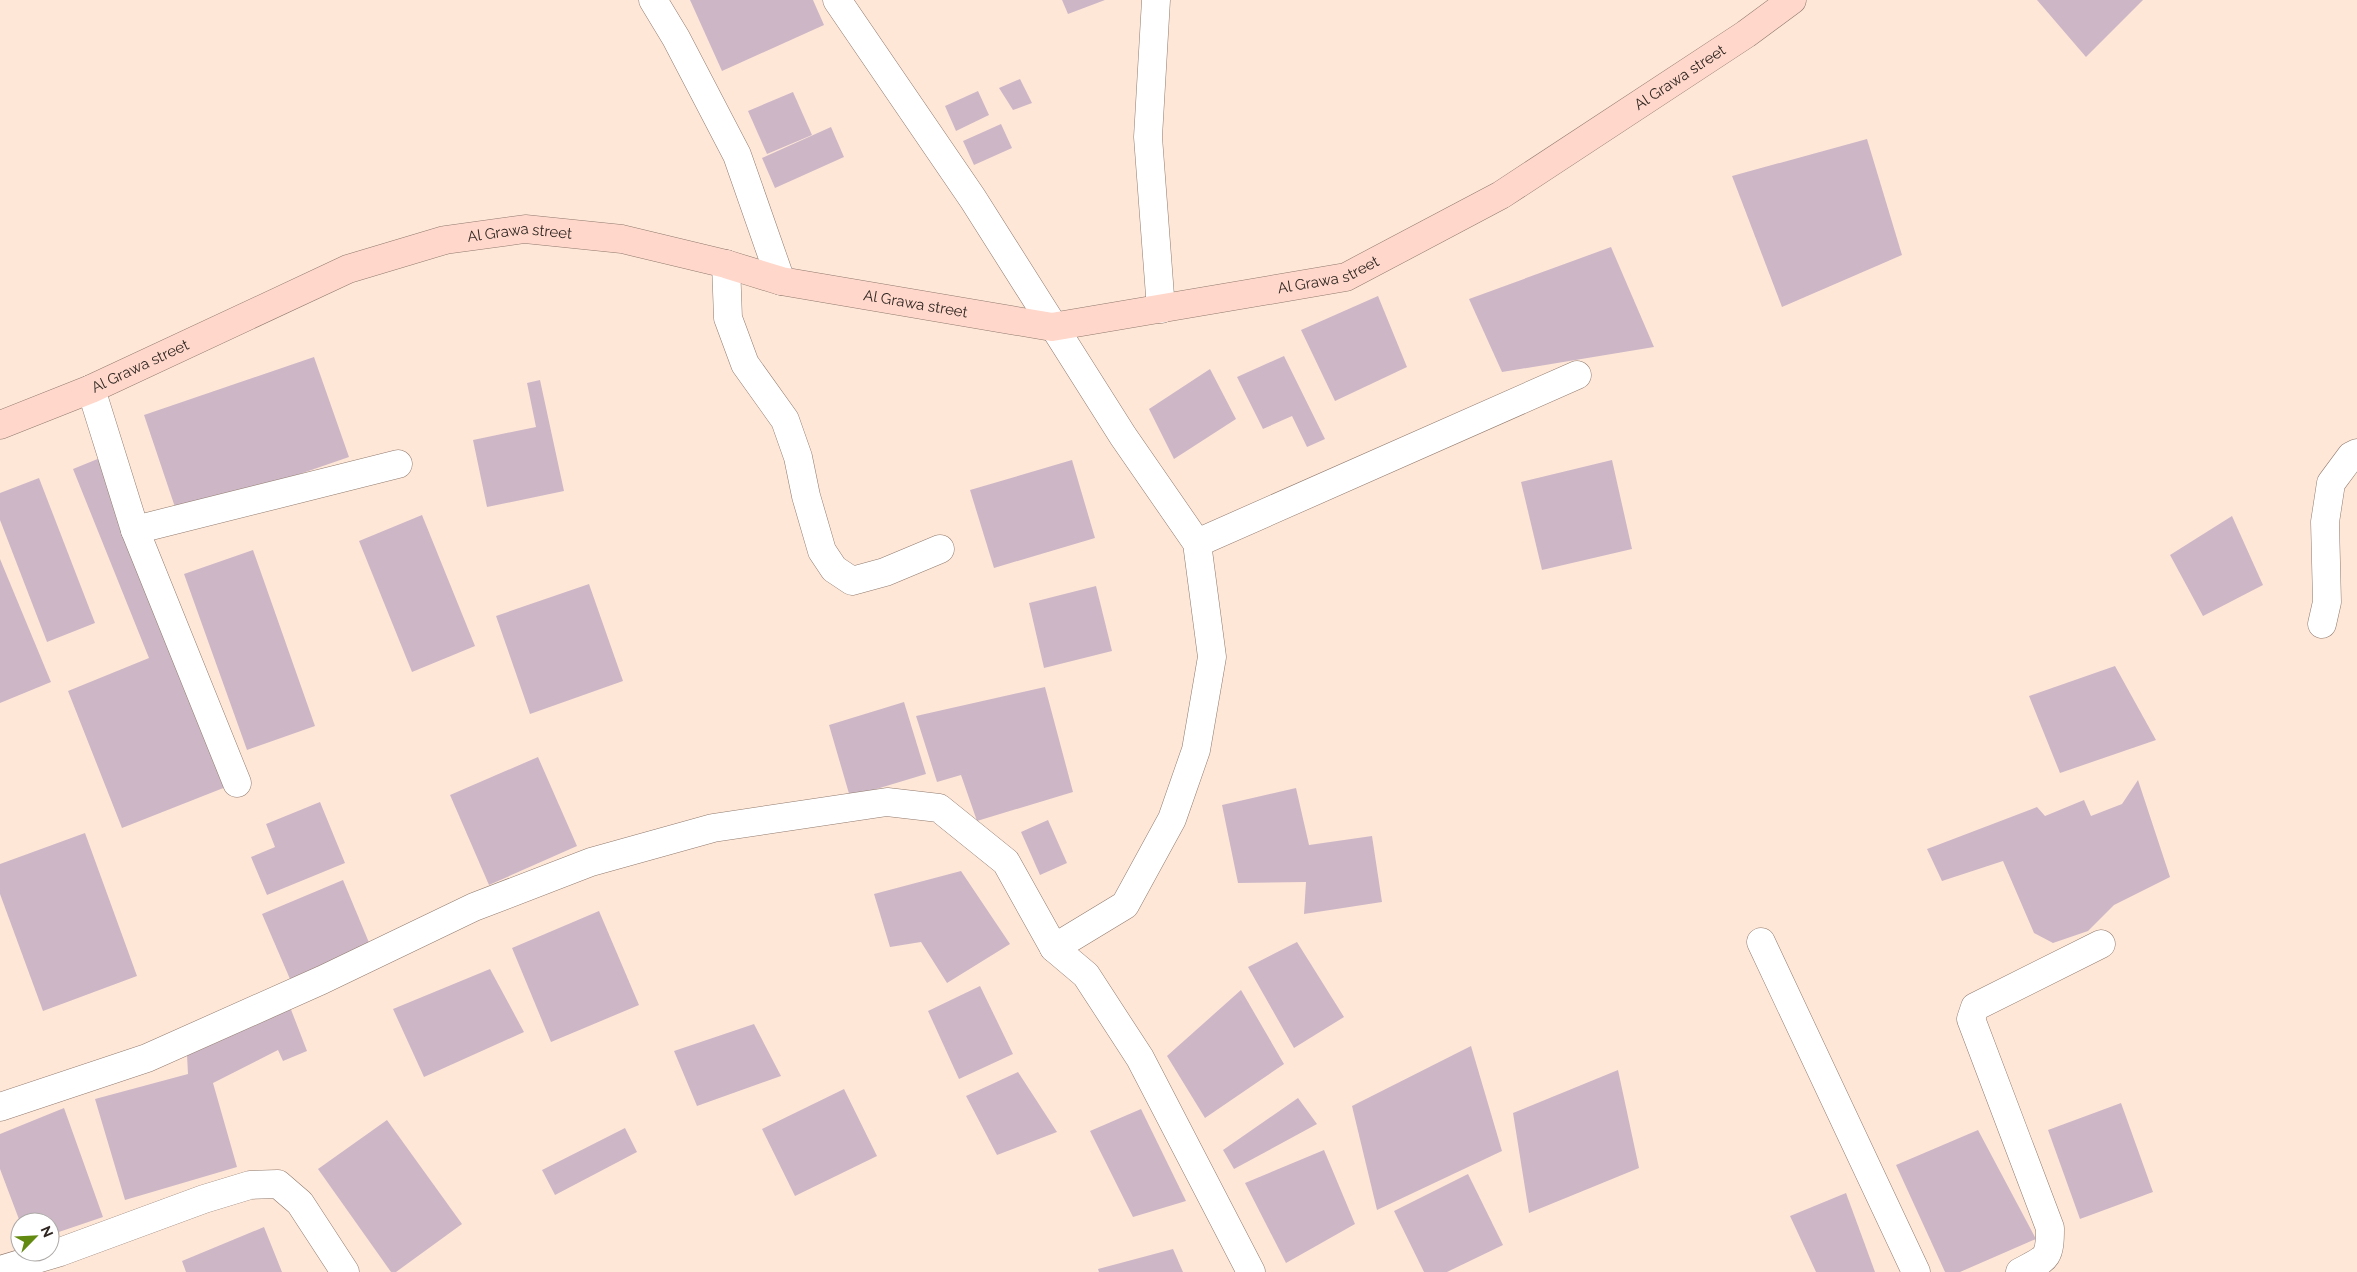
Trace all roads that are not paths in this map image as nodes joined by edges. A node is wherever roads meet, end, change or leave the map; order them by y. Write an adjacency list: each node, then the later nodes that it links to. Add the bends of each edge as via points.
1 (653, 0): 6 (street, via 737,155)
2 (837, 0): 8 (street, via 972,199)
3 (1156, 0): 7 (street, via 1148,137)
4 (1792, 0): 7 (street, Al Grawa street, via 1746,34 1501,195 1346,277)
5 (726, 264): 6 (street, Al Grawa street); 10 (street, Al Grawa street, via 622,239 525,229 445,240 348,269); 16 (street, via 728,318 745,364 785,420 822,551 834,569 852,581 885,572)
6 (781, 281): 8 (street, Al Grawa street)
7 (1160, 309): 8 (street, Al Grawa street)
8 (1052, 326): 15 (street)
9 (1577, 376): 15 (street)
10 (91, 389): 11 (street, Al Grawa street); 14 (street)
11 (0, 425)
12 (2357, 453): 17 (street, via 2350,456 2331,483 2326,522 2327,602)
13 (398, 464): 14 (street)
14 (135, 530): 18 (street)
15 (1197, 543): 21 (street, via 1212,657 1196,750 1172,819 1124,904)
16 (940, 549)
17 (2322, 624)
18 (237, 783)
19 (1761, 942): 26 (street)
20 (2101, 944): 27 (street, via 1975,1007 1970,1019 2050,1228 2050,1251 2042,1260)
21 (1054, 948): 22 (street, via 1006,862 939,808 887,802 713,828 591,862 474,907 322,980 147,1058); 25 (street, via 1086,975 1140,1058)
22 (0, 1107)
23 (0, 1270): 24 (street, via 60,1252 214,1196 250,1185 278,1184 300,1203)
24 (344, 1272)
25 (1251, 1272)
26 (1916, 1272)
27 (2020, 1272)

